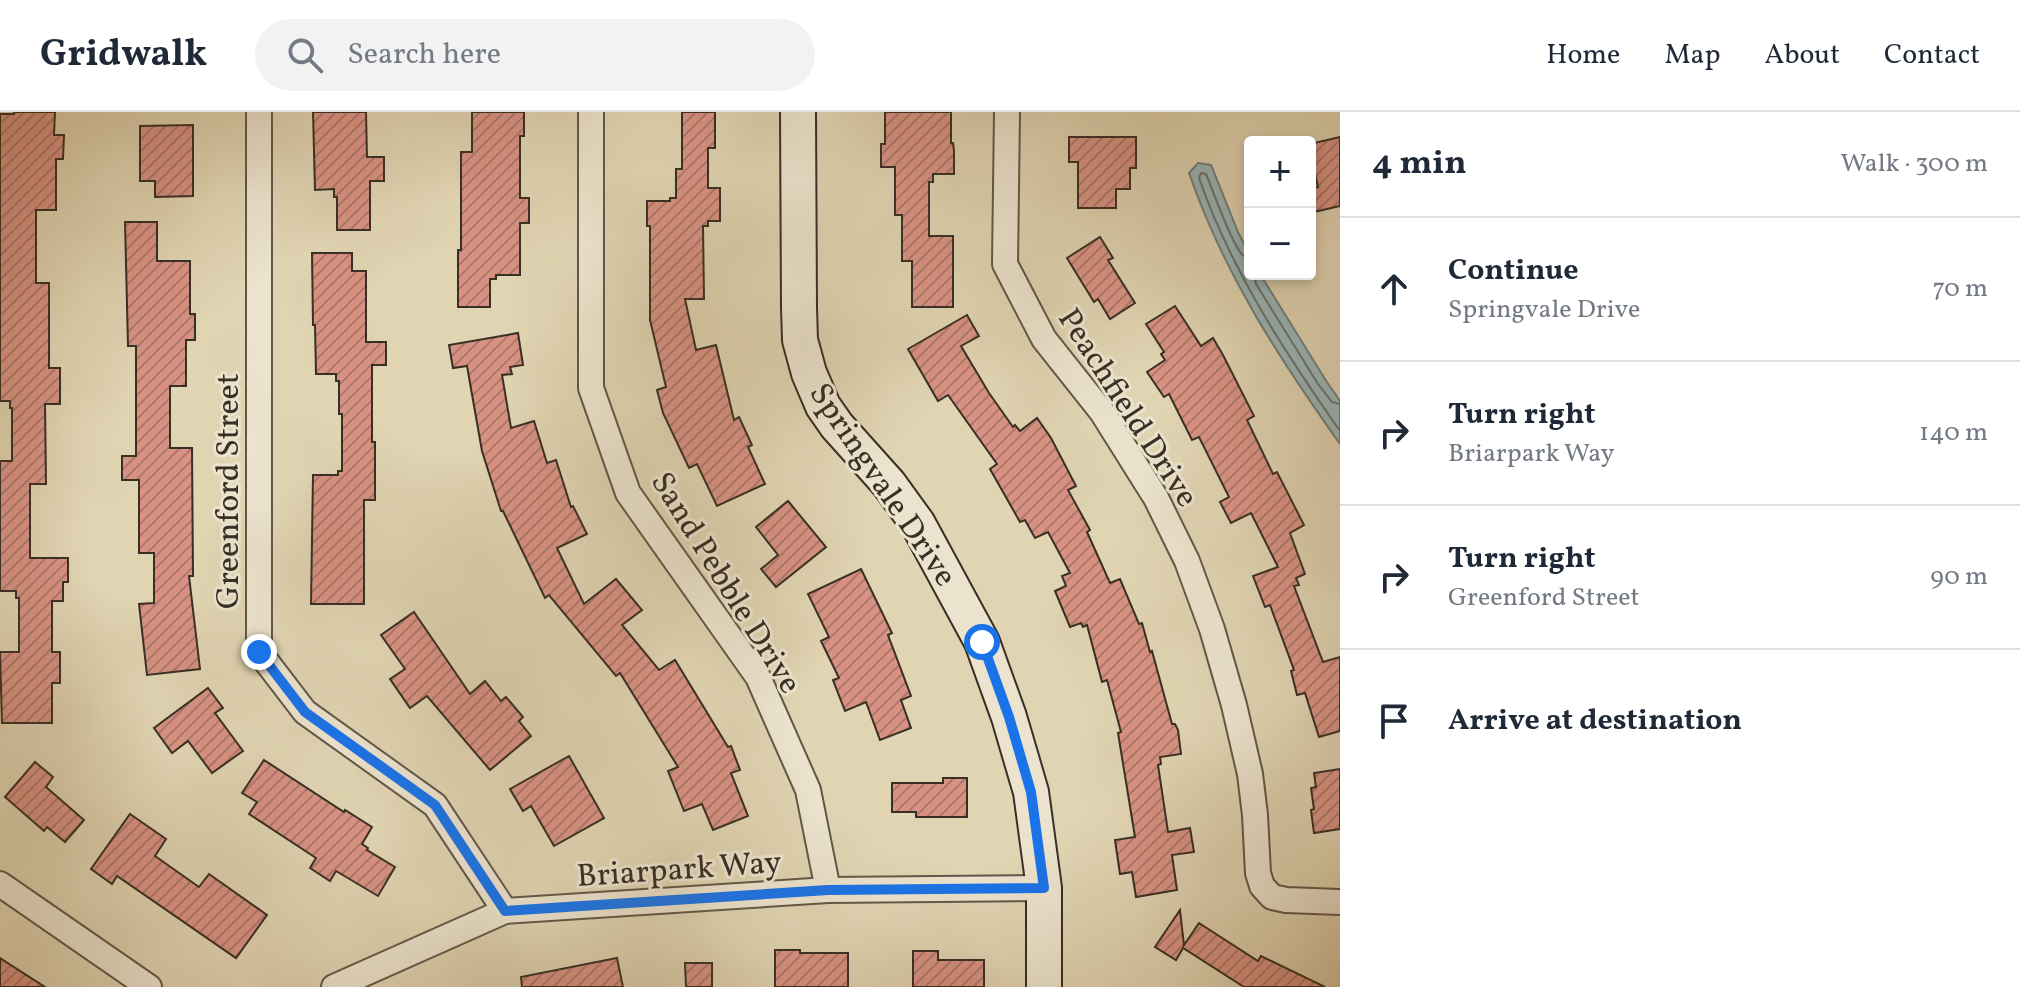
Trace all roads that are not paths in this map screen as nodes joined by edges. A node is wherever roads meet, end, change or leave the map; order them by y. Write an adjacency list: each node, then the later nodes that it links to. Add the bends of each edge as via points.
1 (259, 112): 9 (street, Greenford Street, via 259,652 305,712 435,805)
2 (591, 112): 7 (street, Sand Pebble Drive, via 591,388 628,493 758,677 808,790)
3 (798, 112): 6 (street, Springvale Drive, via 799,324 809,373 837,426 918,524 982,642 1031,792)
4 (1007, 112): 8 (street, Peachfield Drive, via 1005,264 1044,339 1102,412 1156,498 1187,561 1212,629 1250,774 1262,886 1272,897 1286,900)
5 (0, 884): 10 (street)
6 (1044, 888): 7 (street, Briarpark Way); 12 (street, Springvale Drive)
7 (828, 890): 9 (street, Briarpark Way)
8 (1340, 902)
9 (505, 911): 11 (street, Briarpark Way)
10 (149, 987)
11 (334, 987)
12 (1044, 987)

